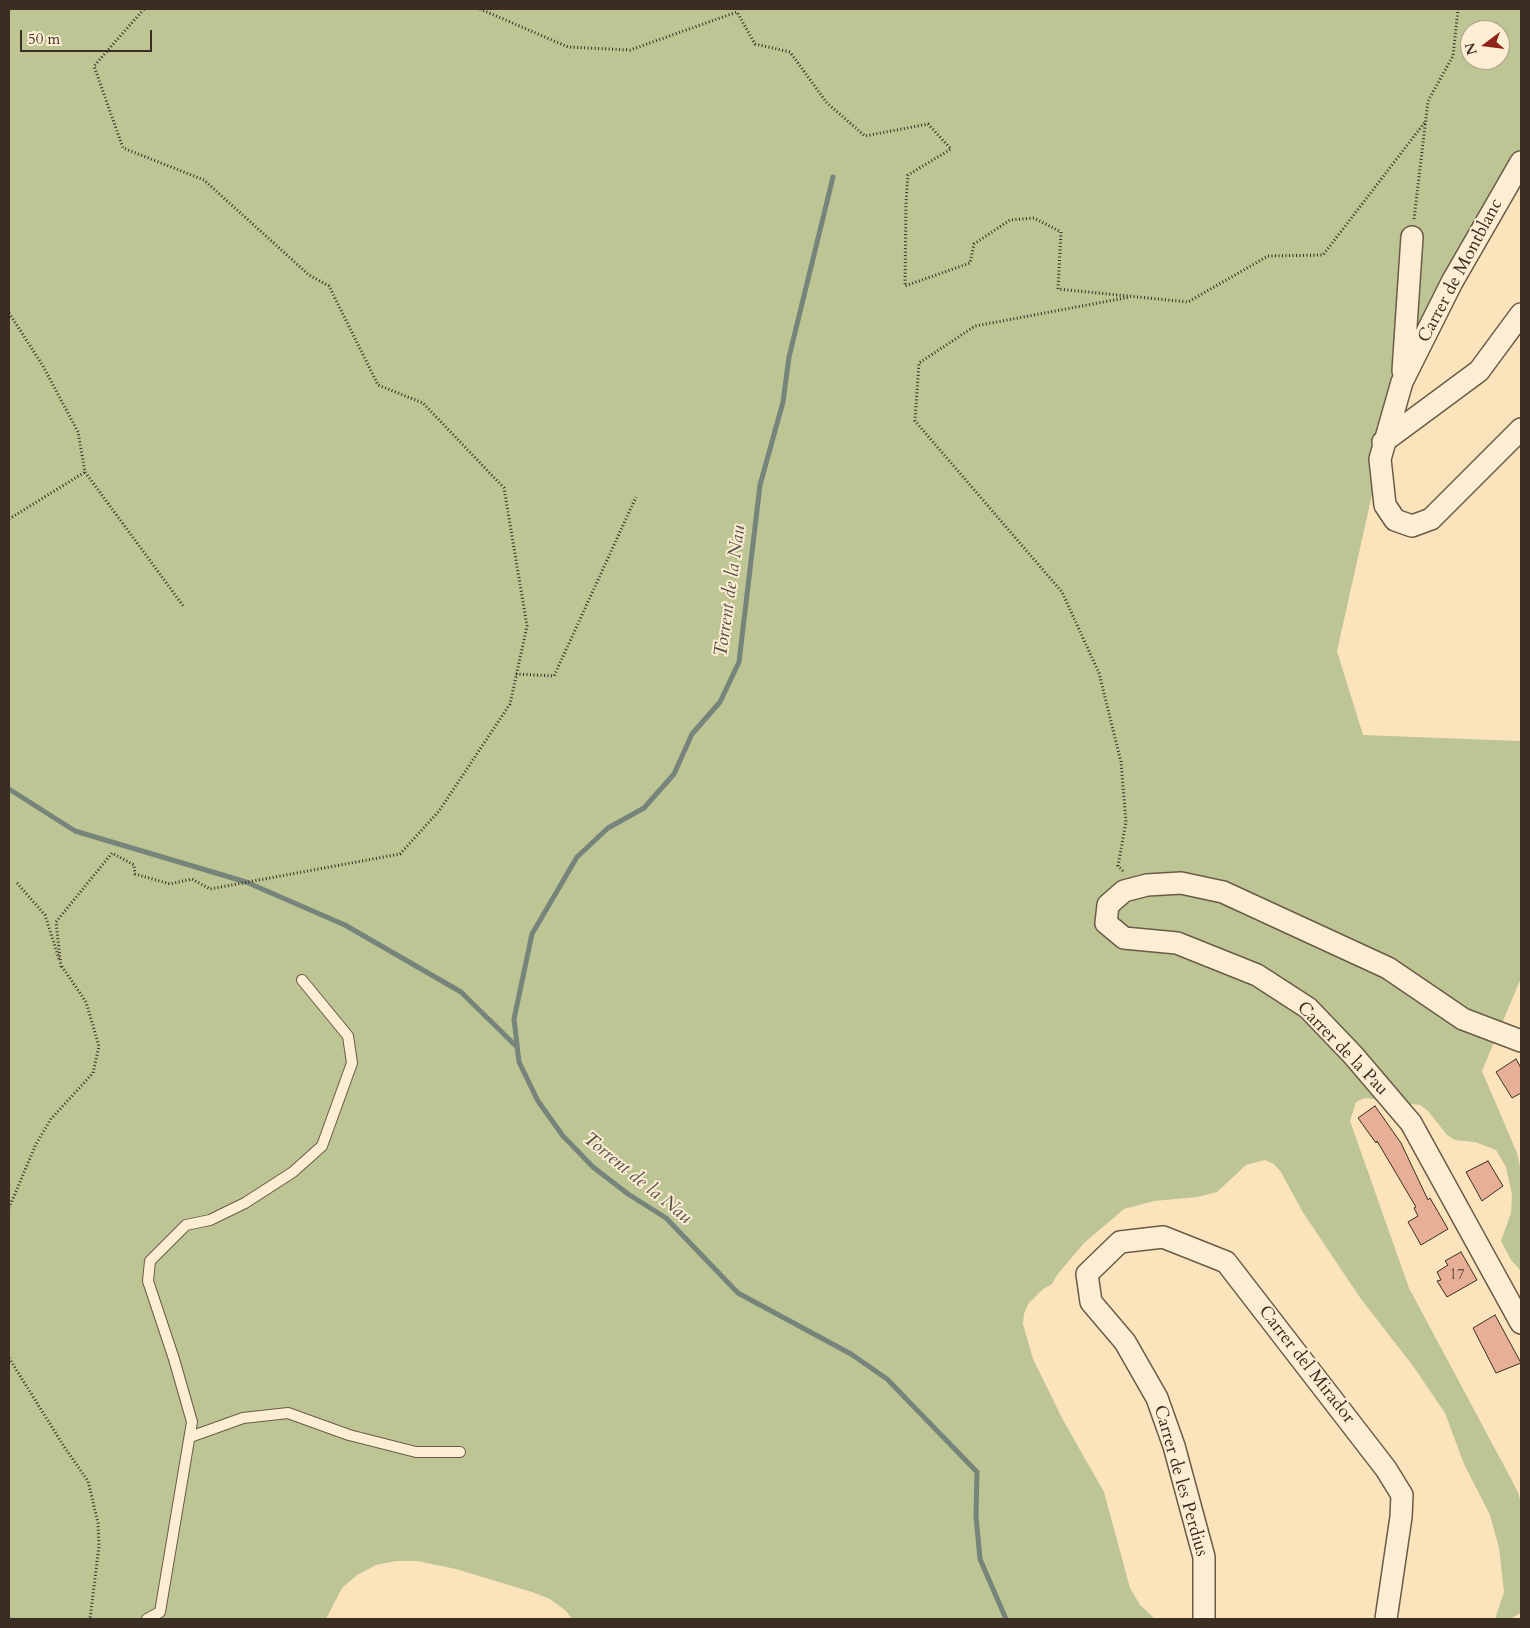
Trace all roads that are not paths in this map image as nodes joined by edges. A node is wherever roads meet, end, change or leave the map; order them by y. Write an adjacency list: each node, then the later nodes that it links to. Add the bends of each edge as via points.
1 (1521, 162): 4 (street, Carrer de Montblanc, via 1452,282)
2 (1412, 237): 4 (street, Carrer de Montblanc)
3 (1521, 314): 6 (street, via 1480,371)
4 (1402, 382): 6 (street, Carrer de Montblanc)
5 (1521, 429): 6 (street, Carrer de Montblanc, via 1431,520 1412,526 1395,520 1385,505 1380,459)
6 (1383, 442)
7 (302, 980): 11 (lane, via 348,1036 352,1063 322,1146 292,1172 245,1203 210,1220 186,1225 150,1261 148,1281 192,1422)
8 (1521, 1040): 10 (street, Carrer de la Pau, via 1463,1020 1388,968 1223,892 1181,883 1140,887 1124,891 1108,905 1106,923 1124,938 1178,943 1257,975 1308,1008 1411,1123)
9 (1088, 1274): 14 (street, Carrer de les Perdius, via 1091,1302 1130,1350 1157,1398 1174,1446 1204,1557); 15 (street, Carrer del Mirador, via 1120,1242 1163,1236 1226,1262 1386,1469 1402,1495)
10 (1521, 1323)
11 (190, 1437): 12 (lane, via 243,1418 288,1413 349,1435 416,1452); 13 (lane, via 160,1612)
12 (460, 1452)
13 (147, 1619)
14 (1204, 1619)
15 (1386, 1619)

